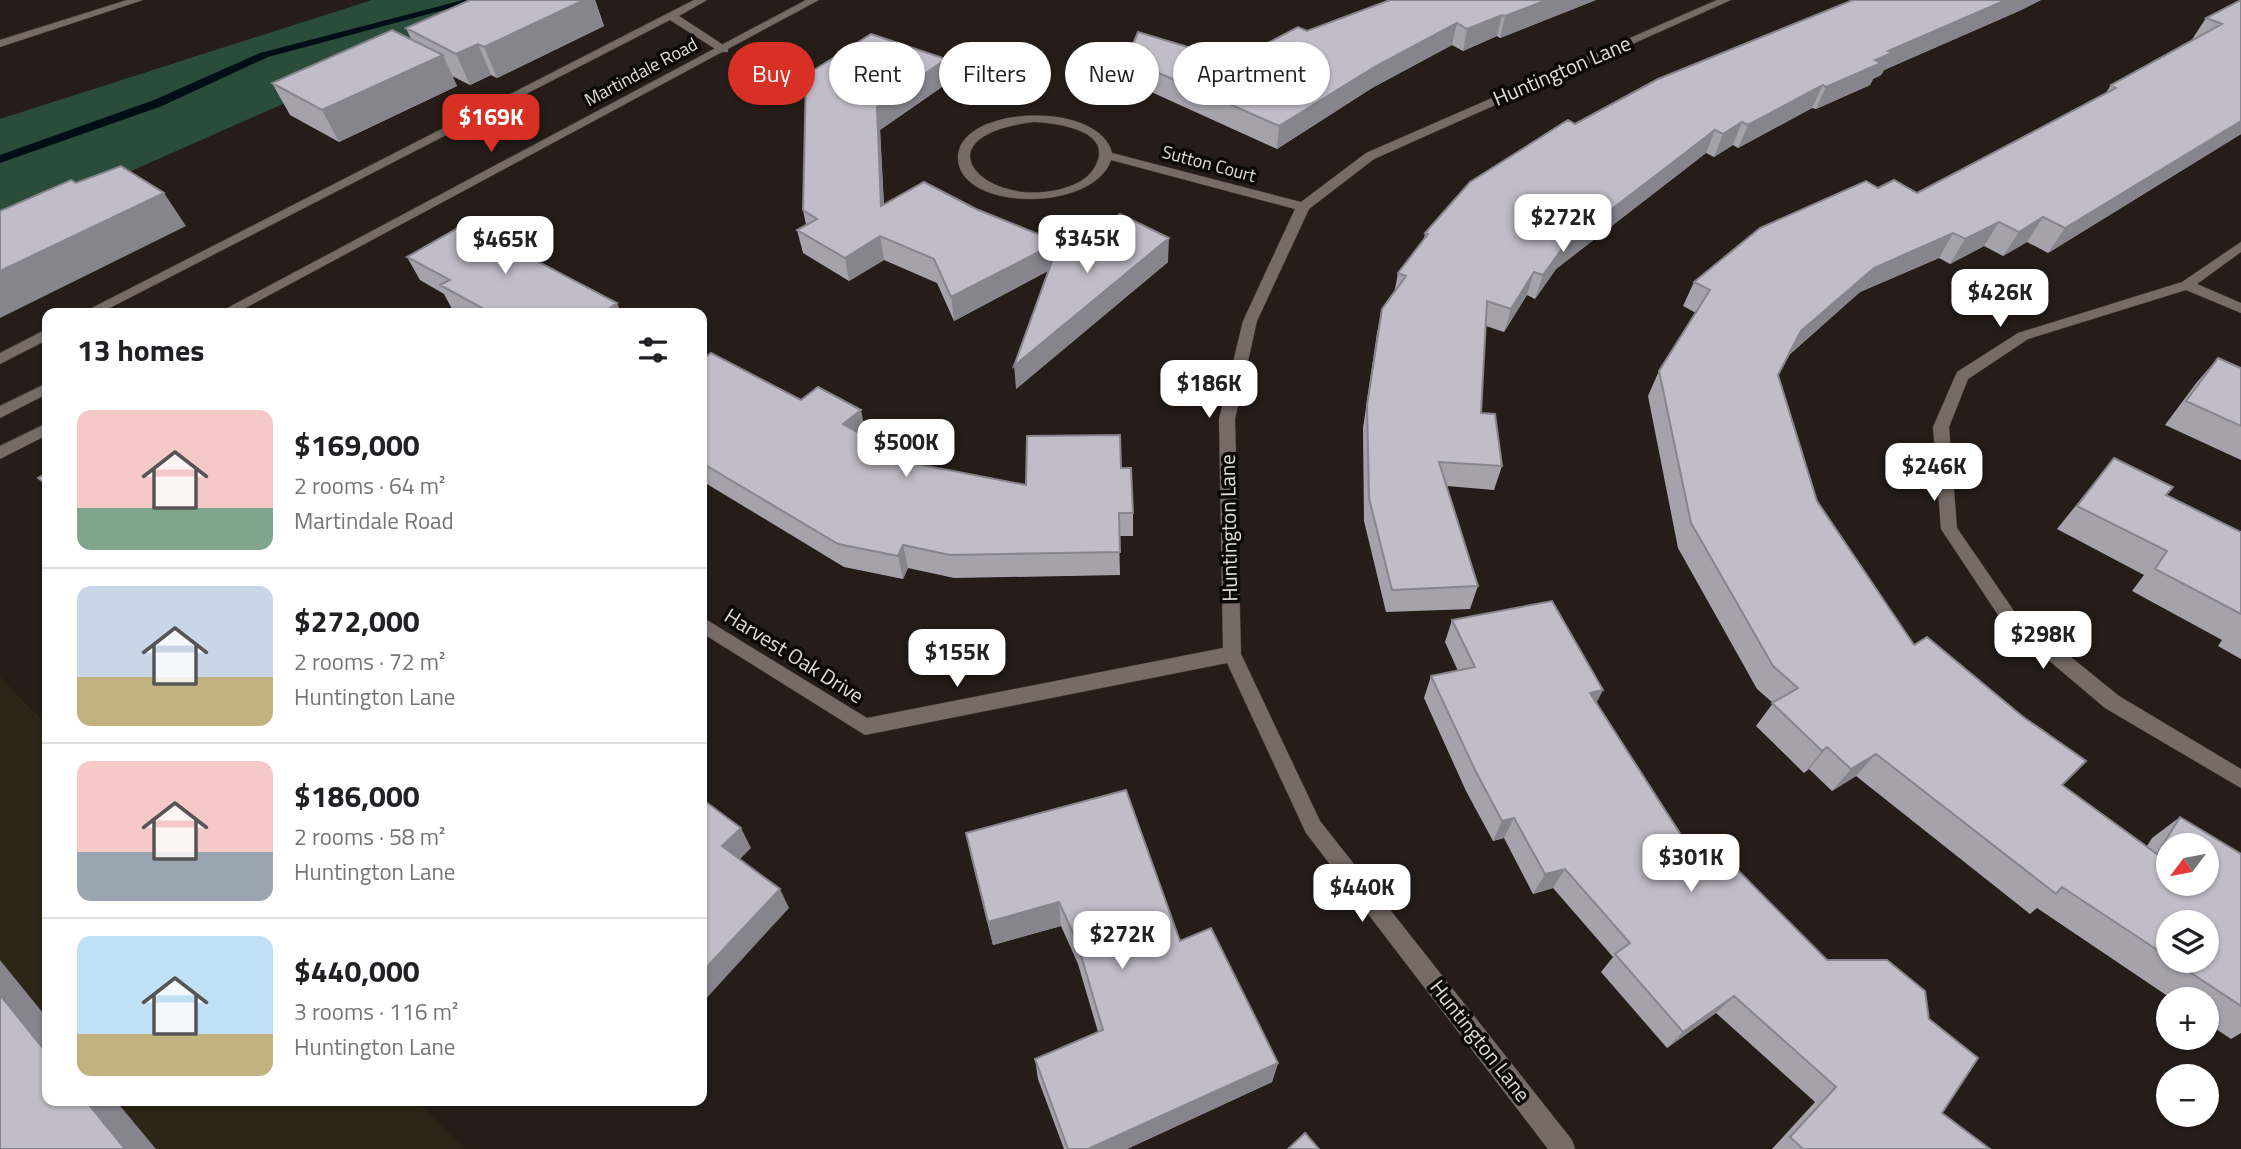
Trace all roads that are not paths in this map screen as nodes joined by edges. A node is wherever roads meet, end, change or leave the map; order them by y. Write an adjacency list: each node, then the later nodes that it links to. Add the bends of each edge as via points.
1 (138, 0): 6 (street)
2 (702, 0): 5 (street)
3 (814, 0): 7 (street, Martindale Road)
4 (1726, 0): 9 (street, Huntington Lane, via 1370,156)
5 (671, 16): 7 (street); 12 (street)
6 (0, 44)
7 (724, 50): 13 (street, Martindale Road)
8 (1106, 155): 8 (street, via 1102,142 1091,132 1056,119 1034,118 992,126 967,146 963,159 967,172 980,183 1023,196 1071,190 1090,180 1102,168); 9 (street, Sutton Court)
9 (1303, 207): 22 (street, Huntington Lane, via 1250,321 1227,419)
10 (2241, 246): 11 (street)
11 (2187, 285): 14 (street); 23 (street, via 2023,336 1962,376 1941,427 1949,529 2008,617 2112,702)
12 (99, 308)
13 (234, 308)
14 (2241, 308)
15 (42, 337): 16 (street)
16 (0, 359)
17 (42, 391): 18 (street)
18 (0, 413)
19 (42, 431): 20 (street)
20 (0, 453)
21 (707, 627): 22 (street, Harvest Oak Drive, via 865,727)
22 (1231, 654): 24 (street, Huntington Lane, via 1313,827)
23 (2241, 779)
24 (1563, 1149)

